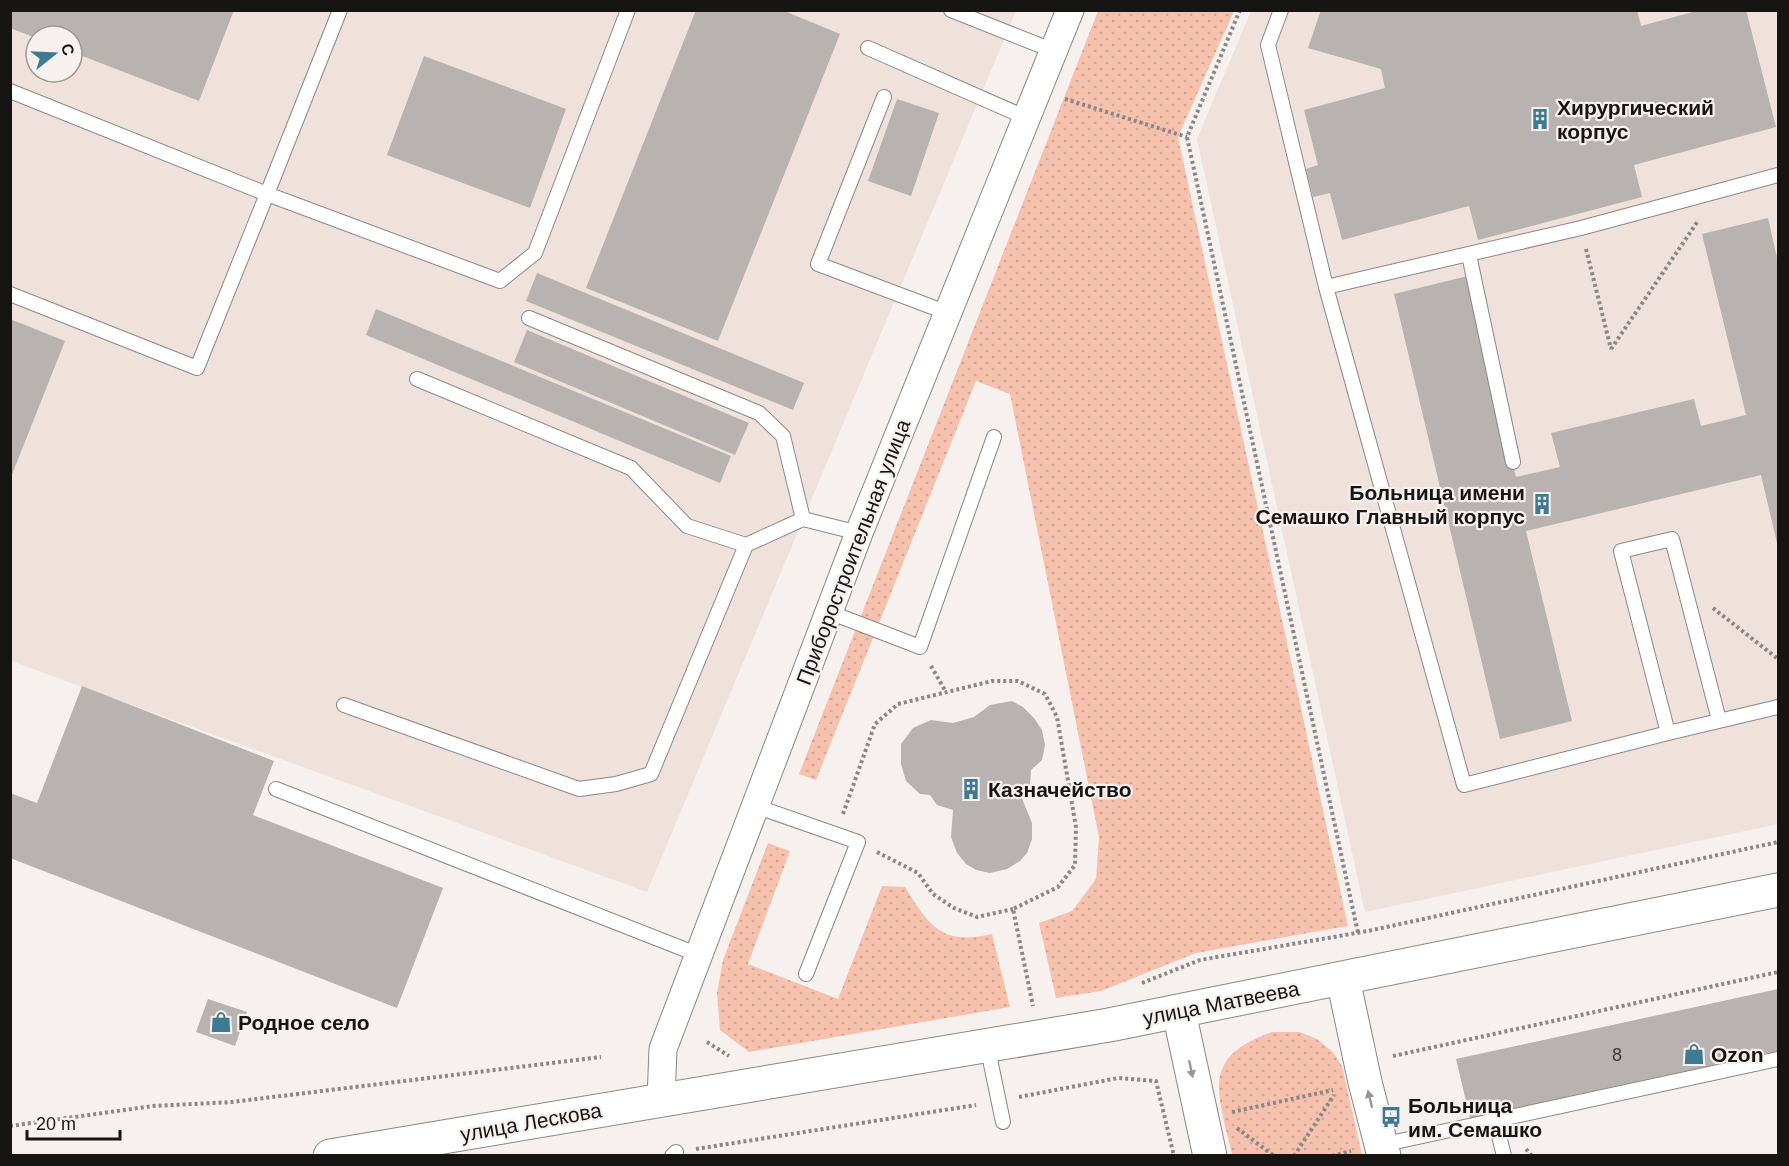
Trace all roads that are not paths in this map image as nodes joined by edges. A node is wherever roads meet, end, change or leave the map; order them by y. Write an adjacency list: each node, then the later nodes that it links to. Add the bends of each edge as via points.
1 (340, 10): 12 (lane)
2 (628, 10): 12 (lane, via 535,253 500,280)
3 (951, 10): 7 (lane)
4 (1070, 10): 7 (street, Приборостроительная улица)
5 (1281, 10): 14 (lane, via 1268,45)
6 (868, 48): 10 (lane)
7 (1054, 51): 10 (street, Приборостроительная улица)
8 (10, 91): 12 (lane)
9 (884, 97): 16 (lane, via 818,264)
10 (1027, 118): 16 (street, Приборостроительная улица)
11 (1779, 175): 13 (lane)
12 (267, 194): 15 (lane, via 196,368)
13 (1469, 255): 14 (lane); 20 (lane)
14 (1326, 287): 28 (lane, via 1464,785)
15 (10, 294)
16 (948, 313): 22 (street, Приборостроительная улица)
17 (529, 318): 21 (lane, via 759,413 783,436)
18 (417, 379): 23 (lane, via 631,468 687,526)
19 (994, 437): 24 (lane, via 920,647)
20 (1513, 462)
21 (803, 519): 22 (lane); 23 (lane)
22 (859, 533): 24 (street, Приборостроительная улица)
23 (746, 545): 25 (lane, via 651,774 579,789)
24 (829, 612): 30 (street, Приборостроительная улица)
25 (344, 705)
26 (1779, 707): 27 (lane)
27 (1719, 720): 28 (lane); 28 (lane, via 1672,538 1622,551)
28 (1668, 734)
29 (276, 789): 32 (lane)
30 (755, 806): 32 (street, Приборостроительная улица); 33 (lane, via 858,842)
31 (1779, 890): 34 (main road, улица Матвеева)
32 (699, 955): 38 (street, Приборостроительная улица, via 663,1049)
33 (806, 974)
34 (1343, 979): 35 (main road, улица Матвеева); 41 (main road, one-way to 34)
35 (1179, 1012): 36 (main road, улица Матвеева); 43 (main road, one-way to 43)
36 (987, 1045): 38 (main road, улица Матвеева); 40 (lane)
37 (1779, 1059): 39 (lane)
38 (661, 1100): 42 (main road, улица Лескова)
39 (1495, 1120): 41 (lane); 44 (lane)
40 (1003, 1122)
41 (1383, 1150)
42 (330, 1155)
43 (1210, 1155)
44 (1504, 1155)

